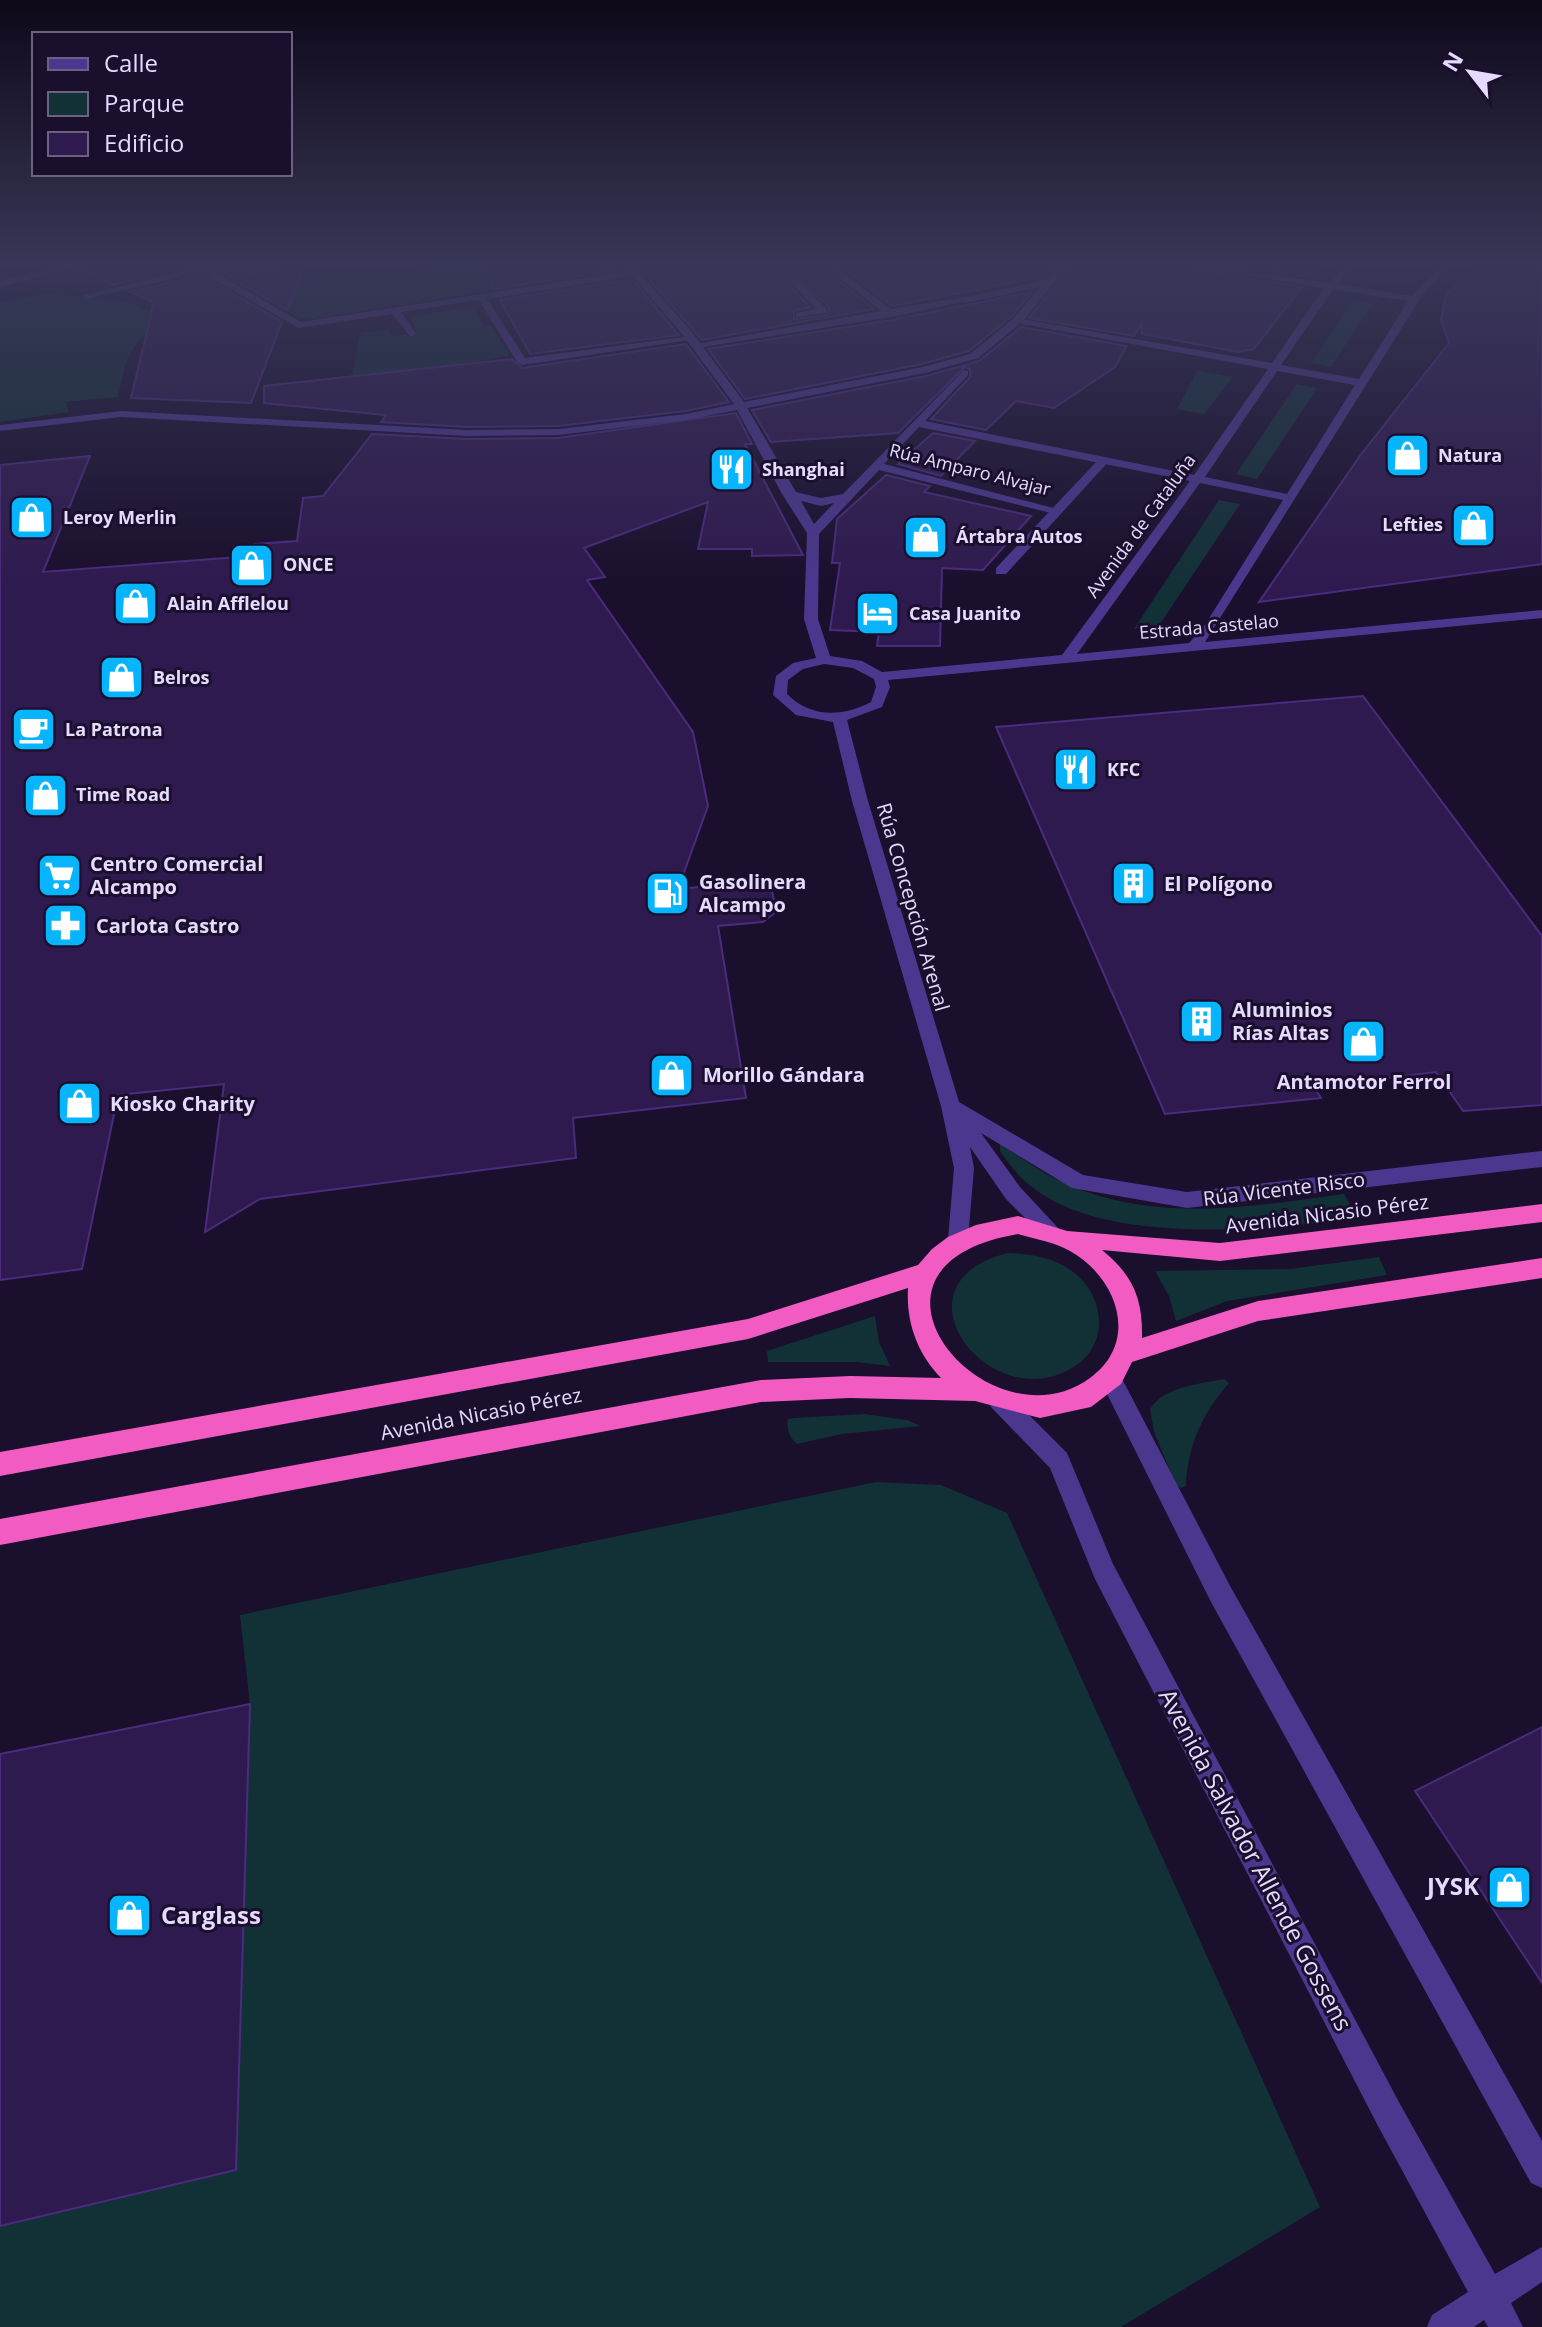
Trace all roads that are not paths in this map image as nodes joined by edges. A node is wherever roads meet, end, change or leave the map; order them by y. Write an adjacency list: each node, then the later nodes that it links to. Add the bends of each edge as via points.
1 (716, 370): 9 (street)
2 (925, 370): 7 (street); 9 (street)
3 (966, 370): 7 (street)
4 (1273, 370): 14 (street, Avenida de Cataluña)
5 (1293, 370): 8 (street)
6 (1370, 370): 8 (street)
7 (964, 373): 10 (street)
8 (1362, 383): 17 (street)
9 (741, 406): 11 (street, via 558,432 468,433 121,414); 15 (street)
10 (917, 423): 12 (street); 13 (street)
11 (0, 428)
12 (1104, 460): 14 (street); 18 (street)
13 (877, 466): 16 (street); 18 (street, Rúa Amparo Alvajar)
14 (1198, 478): 17 (street); 23 (street, Avenida de Cataluña)
15 (788, 494): 16 (street, via 821,502); 19 (street)
16 (848, 497): 19 (street)
17 (1291, 498): 22 (street)
18 (1055, 510): 20 (street)
19 (813, 533): 24 (street, via 811,619)
20 (1001, 571)
21 (1542, 614): 22 (street, Estrada Castelao)
22 (1193, 647): 23 (street, Estrada Castelao)
23 (1067, 658): 25 (street, Estrada Castelao)
24 (824, 660): 25 (street, via 857,664); 26 (street, via 788,672 781,679 780,695 807,715)
25 (880, 677): 26 (street, via 883,687 877,704)
26 (839, 718): 27 (street, Rúa Concepción Arenal)
27 (951, 1106): 28 (street, Rúa Vicente Risco, via 1079,1182 1187,1200); 30 (street, via 1013,1193); 31 (street, via 964,1168)
28 (1542, 1159)
29 (1542, 1213): 30 (highway, Avenida Nicasio Pérez, via 1220,1252)
30 (1060, 1234): 31 (highway, via 1018,1225 987,1228); 34 (highway, via 1096,1254 1117,1275 1130,1300 1135,1327)
31 (958, 1239): 33 (highway)
32 (1542, 1268): 34 (highway, via 1258,1311)
33 (927, 1272): 36 (highway, via 919,1297 931,1349 950,1372); 37 (highway, Avenida Nicasio Pérez, via 748,1329)
34 (1129, 1353): 35 (highway)
35 (1111, 1380): 36 (highway, via 1060,1405 1029,1406); 39 (street, via 1234,1621)
36 (987, 1395): 38 (highway, Avenida Nicasio Pérez, via 850,1387 761,1391); 41 (street, Avenida Salvador Allende Gossens, via 1059,1461 1104,1571)
37 (0, 1464)
38 (0, 1532)
39 (1542, 2172)
40 (1542, 2263): 41 (street)
41 (1489, 2297): 42 (street); 43 (street, Avenida Salvador Allende Gossens)
42 (1444, 2327)
43 (1506, 2327)

